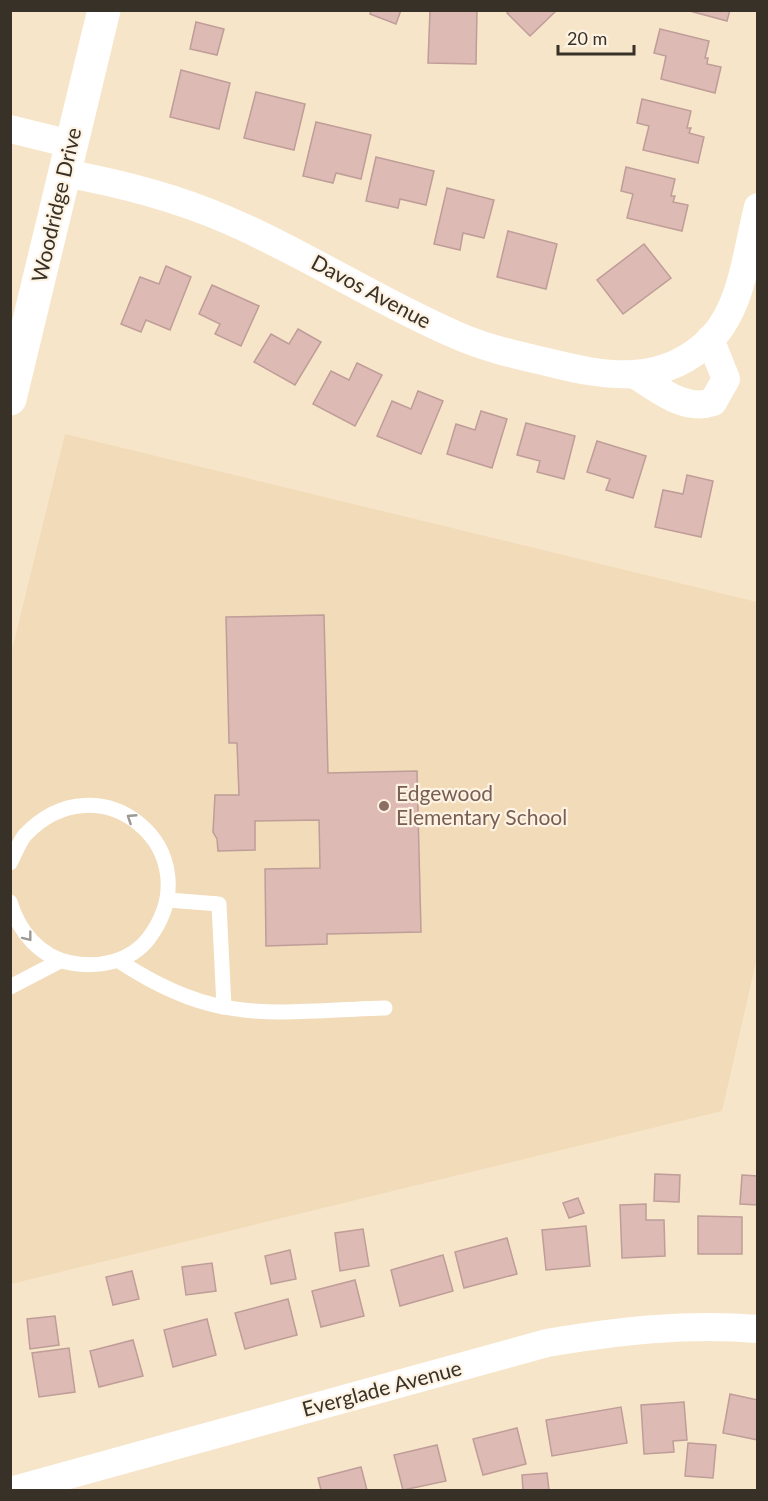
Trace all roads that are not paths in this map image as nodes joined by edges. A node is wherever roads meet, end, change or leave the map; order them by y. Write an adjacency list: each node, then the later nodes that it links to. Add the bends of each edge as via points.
1 (104, 10): 3 (street, Woodridge Drive)
2 (10, 129): 3 (street, Davos Avenue)
3 (68, 158): 6 (street, Davos Avenue, via 280,244 458,336 508,353 595,374); 7 (street, Woodridge Drive)
4 (758, 207): 5 (street, Davos Avenue, via 732,304 724,323)
5 (710, 339): 6 (street, Davos Avenue, via 683,361); 6 (street, via 726,378 713,402 700,406 682,402)
6 (635, 375)
7 (10, 399)
8 (10, 863): 9 (lane, one-way to 8, via 167,863 153,836 131,816 103,806 74,806 45,816 24,837)
9 (168, 900): 12 (lane, via 162,921 144,945); 14 (lane, via 219,904)
10 (10, 902): 11 (lane, one-way to 11, via 16,921 34,945)
11 (60, 961): 12 (lane, via 89,966); 13 (lane)
12 (119, 961): 14 (lane, via 183,996)
13 (10, 987)
14 (224, 1008): 15 (lane)
15 (385, 1008)
16 (758, 1329): 17 (street, Everglade Avenue, via 672,1327 609,1332 547,1343)
17 (14, 1491)

